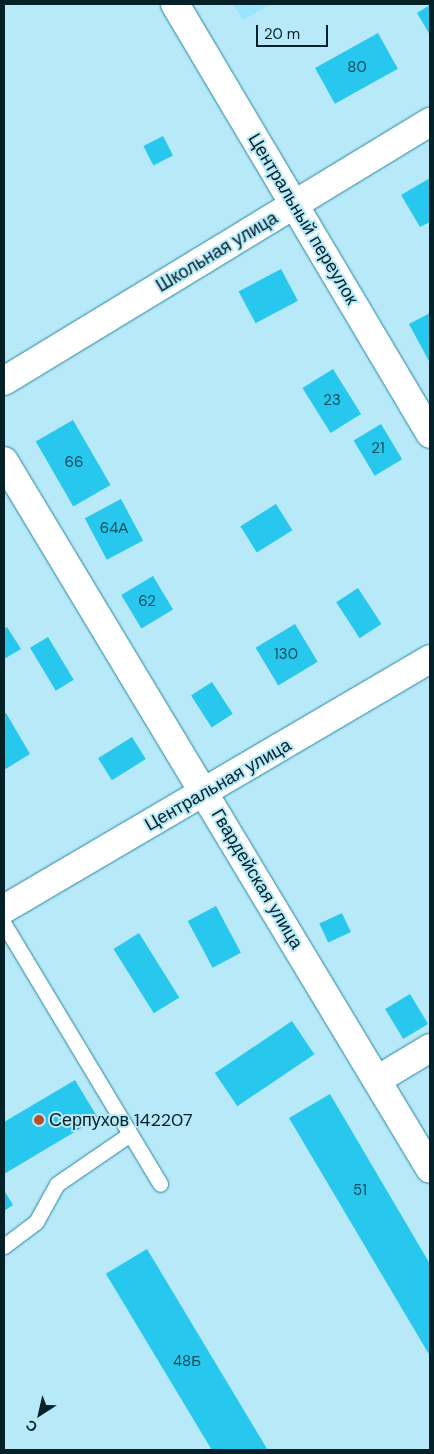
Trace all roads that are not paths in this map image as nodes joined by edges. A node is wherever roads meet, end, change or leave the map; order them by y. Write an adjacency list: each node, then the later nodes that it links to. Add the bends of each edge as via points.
1 (175, 4): 3 (street, Центральный переулок)
2 (430, 122): 3 (street, Школьная улица)
3 (295, 205): 4 (street, Школьная улица); 5 (street, Центральный переулок)
4 (4, 381)
5 (430, 434)
6 (4, 462): 8 (street, Гвардейская улица)
7 (430, 659): 8 (street, Центральная улица)
8 (206, 793): 9 (street, Центральная улица); 12 (street, Гвардейская улица)
9 (4, 909)
10 (4, 924): 13 (lane)
11 (430, 1048): 12 (street)
12 (377, 1080): 14 (street, Гвардейская улица)
13 (130, 1134): 15 (lane); 16 (lane, via 57,1184 36,1222)
14 (430, 1169)
15 (160, 1184)
16 (4, 1246)

